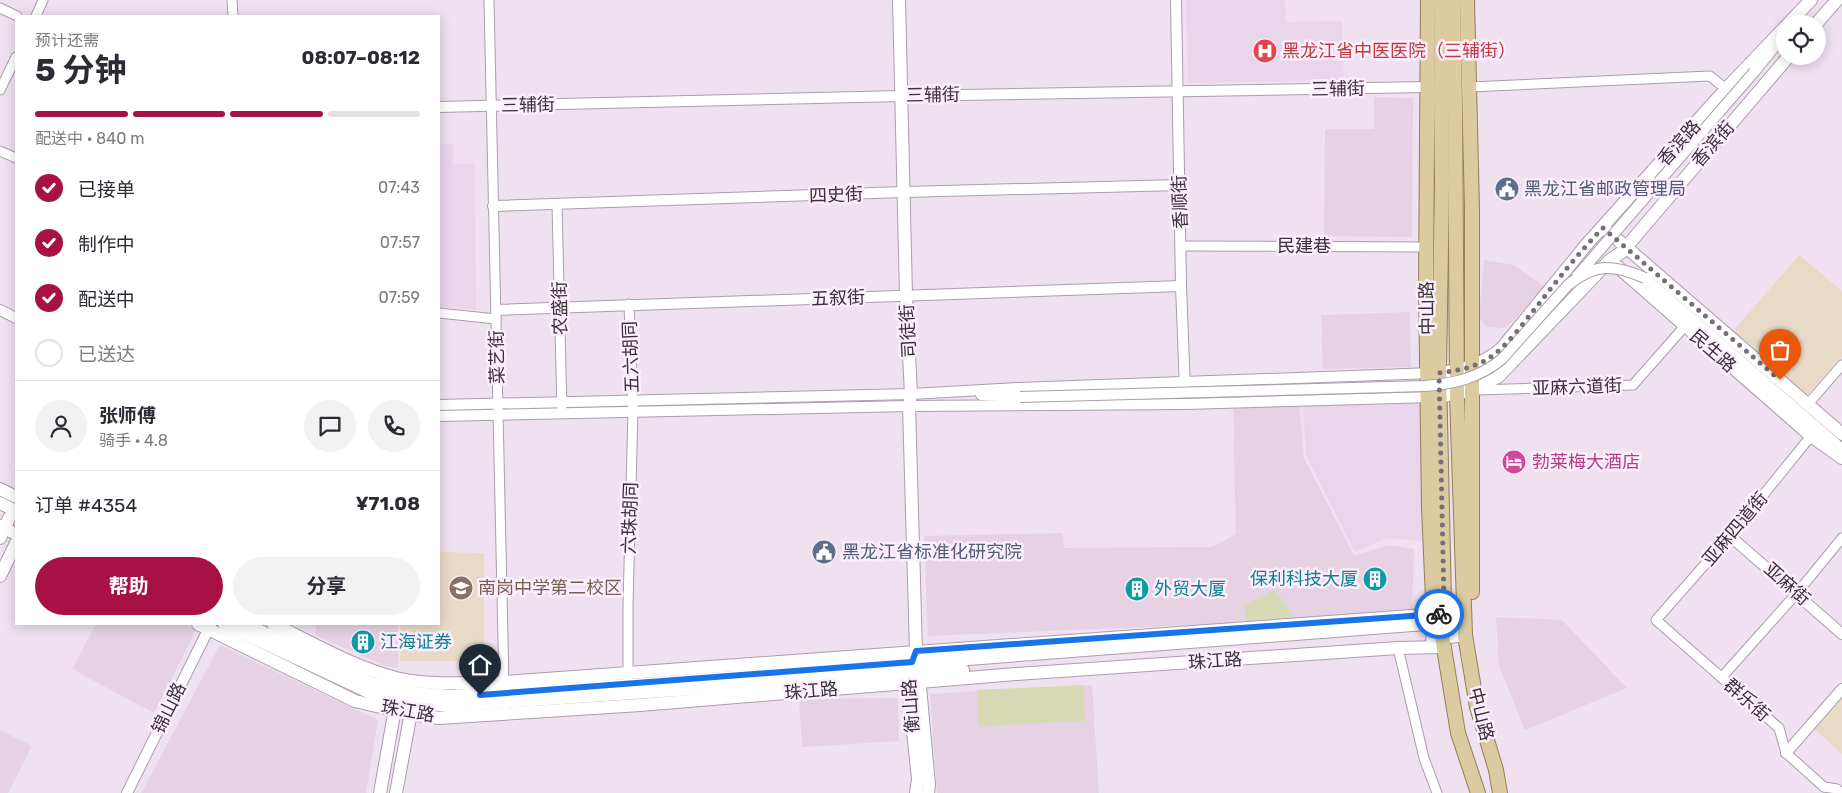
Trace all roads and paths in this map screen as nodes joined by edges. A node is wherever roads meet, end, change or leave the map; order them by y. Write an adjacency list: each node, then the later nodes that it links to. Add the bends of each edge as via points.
1 (43, 0): 14 (street)
2 (232, 0): 15 (street)
3 (488, 0): 33 (street, 菜艺街)
4 (899, 0): 30 (main road, 司徒街)
5 (1176, 0): 29 (street, 香顺街)
6 (1428, 0): 23 (main road, 中山路)
7 (1442, 0): 31 (main road, 中山路)
8 (1452, 0): 32 (main road, 中山路)
9 (1467, 0): 21 (main road)
10 (1812, 0): 16 (main road); 17 (street)
11 (1837, 0): 18 (main road)
12 (0, 8): 13 (street)
13 (15, 15)
14 (36, 15)
15 (233, 15)
16 (1797, 15)
17 (1800, 15)
18 (1824, 15)
19 (1776, 36): 27 (main road, 香滨路)
20 (1776, 45): 51 (street, bridge)
21 (1468, 51): 25 (main road); 32 (main road)
22 (15, 59): 28 (street)
23 (1429, 61): 26 (main road, 中山路); 31 (main road)
24 (1781, 65): 49 (main road, 香滨街)
25 (1470, 86): 27 (street, via 1710,76); 43 (main road)
26 (1427, 87): 29 (street, 三辅街); 44 (main road, 中山路)
27 (1726, 89): 45 (main road, 香滨路)
28 (0, 90)
29 (1178, 91): 30 (street, 三辅街); 38 (street, 香顺街)
30 (902, 96): 33 (street, 三辅街); 39 (main road, 司徒街)
31 (1441, 96): 37 (main road, 中山路)
32 (1456, 103): 40 (main road, 中山路)
33 (491, 106): 34 (street, 三辅街); 42 (street, 菜艺街)
34 (440, 107)
35 (0, 150): 36 (street)
36 (15, 158)
37 (1442, 182): 44 (main road); 64 (main road, 中山路)
38 (1179, 185): 39 (street, 四史街); 47 (street, 香顺街)
39 (904, 192): 41 (street, 四史街); 53 (main road, 司徒街)
40 (1456, 192): 43 (main road); 46 (main road, 中山路)
41 (558, 204): 42 (street, 四史街); 55 (street, 农盛街)
42 (493, 206): 58 (street, 菜艺街)
43 (1472, 210): 46 (main road, via 1464,219); 62 (main road)
44 (1426, 211): 48 (main road, 中山路)
45 (1603, 228): 49 (main road, 民生路); 62 (main road, 香滨路, via 1497,353)
46 (1457, 237): 63 (main road, 中山路)
47 (1181, 246): 48 (street, 民建巷); 52 (street, 香顺街)
48 (1426, 247): 64 (main road, 中山路)
49 (1626, 247): 50 (main road, 香滨街); 72 (main road, 民生路)
50 (1610, 260): 60 (main road, 民生路); 66 (main road, 香滨街, via 1498,377)
51 (1568, 285): 67 (street, bridge, via 1502,360 1464,380 1425,386 1020,397); 80 (street, bridge, via 1589,271 1610,267 1622,268 1645,278)
52 (1181, 286): 53 (street, 五叙街); 65 (street, 香顺街)
53 (906, 296): 54 (street, 五叙街); 70 (main road, 司徒街)
54 (629, 304): 55 (street, 五叙街); 74 (street, 五六胡同)
55 (560, 307): 58 (street, 五叙街); 75 (street, 农盛街)
56 (0, 310): 59 (street)
57 (440, 313): 58 (street)
58 (496, 314): 76 (street, 菜艺街)
59 (15, 318)
60 (1685, 326): 66 (street, 亚麻六道街, via 1633,385); 79 (main road, 民生路)
61 (1842, 365): 72 (street)
62 (1472, 366): 63 (main road, 香滨路); 66 (main road)
63 (1456, 371): 64 (main road, 香滨路); 68 (main road, 中山路)
64 (1433, 373): 65 (street); 69 (main road, 中山路)
65 (1185, 382): 67 (street); 71 (street, 香顺街)
66 (1472, 390): 68 (main road, 香滨街); 98 (main road, via 1472,584)
67 (926, 393): 70 (street)
68 (1457, 394): 69 (main road, 香滨街); 98 (main road, 中山路)
69 (1434, 397): 71 (street); 92 (main road, 中山路, via 1432,599)
70 (910, 400): 71 (street); 74 (street); 102 (main road, 司徒街)
71 (1186, 404)
72 (1808, 404): 78 (main road, 民生路)
73 (440, 405): 76 (street)
74 (633, 405): 75 (street); 104 (street, 六珠胡同)
75 (562, 407): 76 (street)
76 (498, 409): 77 (street); 108 (street, 菜艺街)
77 (440, 416)
78 (1842, 434)
79 (1812, 436): 81 (main road, 民生路); 87 (street, 亚麻四道街)
80 (1842, 448)
81 (1842, 458)
82 (0, 489): 83 (main road)
83 (15, 496)
84 (0, 503): 85 (main road)
85 (8, 521): 86 (main road)
86 (15, 532)
87 (1730, 536): 91 (street, 亚麻街); 93 (street, 亚麻四道街)
88 (1842, 538): 91 (street)
89 (15, 545): 90 (main road)
90 (0, 576)
91 (1797, 593): 99 (street, 亚麻街); 103 (street)
92 (1440, 619): 98 (main road, 珠江路); 100 (main road, 中山路); 102 (main road, 珠江路)
93 (1656, 620): 103 (street, 群乐街)
94 (206, 625): 106 (main road, 珠江路, via 356,701); 112 (street, 锦山路)
95 (226, 625): 106 (main road, 珠江路, via 355,687 373,694)
96 (247, 625): 106 (main road, 珠江路)
97 (275, 625): 106 (main road, 珠江路, via 365,668)
98 (1465, 628): 100 (main road, 珠江路); 110 (main road, 中山路, via 1477,707)
99 (1842, 634)
100 (1442, 643): 101 (main road, 珠江路); 102 (main road, 珠江路); 118 (main road, 中山路, via 1458,733)
101 (1398, 648): 102 (main road, 珠江路, via 1016,674); 117 (street, via 1424,758)
102 (913, 671): 104 (main road, 珠江路); 108 (main road, 珠江路); 115 (main road, 衡山路); 116 (main road, 衡山路)
103 (1722, 677): 109 (street, 群乐街, via 1779,728)
104 (628, 679): 108 (main road, 珠江路)
105 (1842, 688): 109 (street)
106 (397, 695): 107 (main road, 珠江路); 107 (main road, 珠江路); 113 (main road)
107 (413, 698): 108 (main road, 珠江路, via 448,706); 108 (main road, 珠江路, via 454,684); 114 (main road)
108 (505, 698)
109 (1786, 753): 111 (street)
110 (1497, 773): 119 (main road, 中山路); 120 (main road)
111 (1822, 790): 121 (street, via 1837,789)
112 (127, 793)
113 (380, 793)
114 (396, 793)
115 (916, 793)
116 (928, 793)
117 (1437, 793)
118 (1478, 793)
119 (1500, 793)
120 (1508, 793)
121 (1842, 793)

